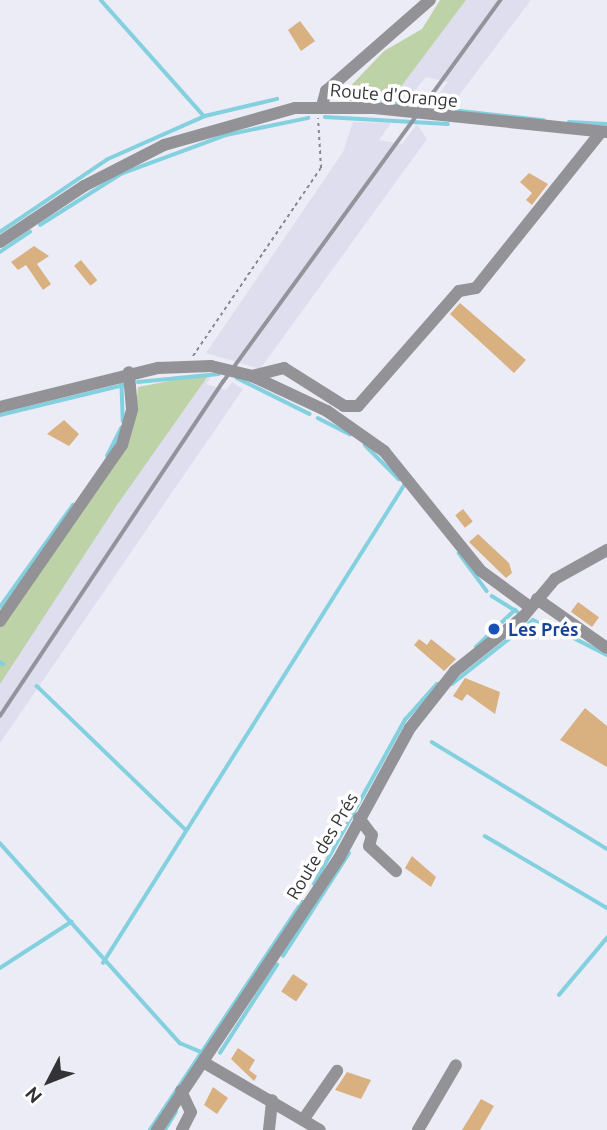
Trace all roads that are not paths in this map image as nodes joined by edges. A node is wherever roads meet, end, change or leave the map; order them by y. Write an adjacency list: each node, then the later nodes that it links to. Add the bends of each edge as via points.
1 (429, 0): 2 (street, via 326,91)
2 (319, 106): 3 (street, Route d'Orange); 4 (street, Route d'Orange, via 236,121 164,145 84,186)
3 (603, 138): 6 (street, via 481,274 476,288 459,291 358,406 344,405 284,368)
4 (0, 242)
5 (129, 372): 6 (street, via 190,365); 7 (street); 10 (street, via 132,409 122,445)
6 (252, 376): 9 (street, via 327,411 384,451 481,571)
7 (0, 407)
8 (607, 550): 9 (street, Route des Prés, via 555,579)
9 (534, 603): 11 (street); 12 (street, Route des Prés, via 455,671 411,728)
10 (0, 621)
11 (607, 648)
12 (359, 818): 13 (street, via 372,835 369,846); 14 (street, Route des Prés)
13 (396, 871)
14 (203, 1062): 17 (street, Route des Prés); 18 (street)
15 (456, 1065): 24 (street)
16 (337, 1071): 19 (street)
17 (181, 1091): 20 (street, Route des Prés); 21 (street, via 191,1112)
18 (272, 1100): 19 (street); 22 (street)
19 (303, 1120): 23 (street)
20 (157, 1130)
21 (182, 1130)
22 (270, 1130)
23 (320, 1130)
24 (418, 1130)

